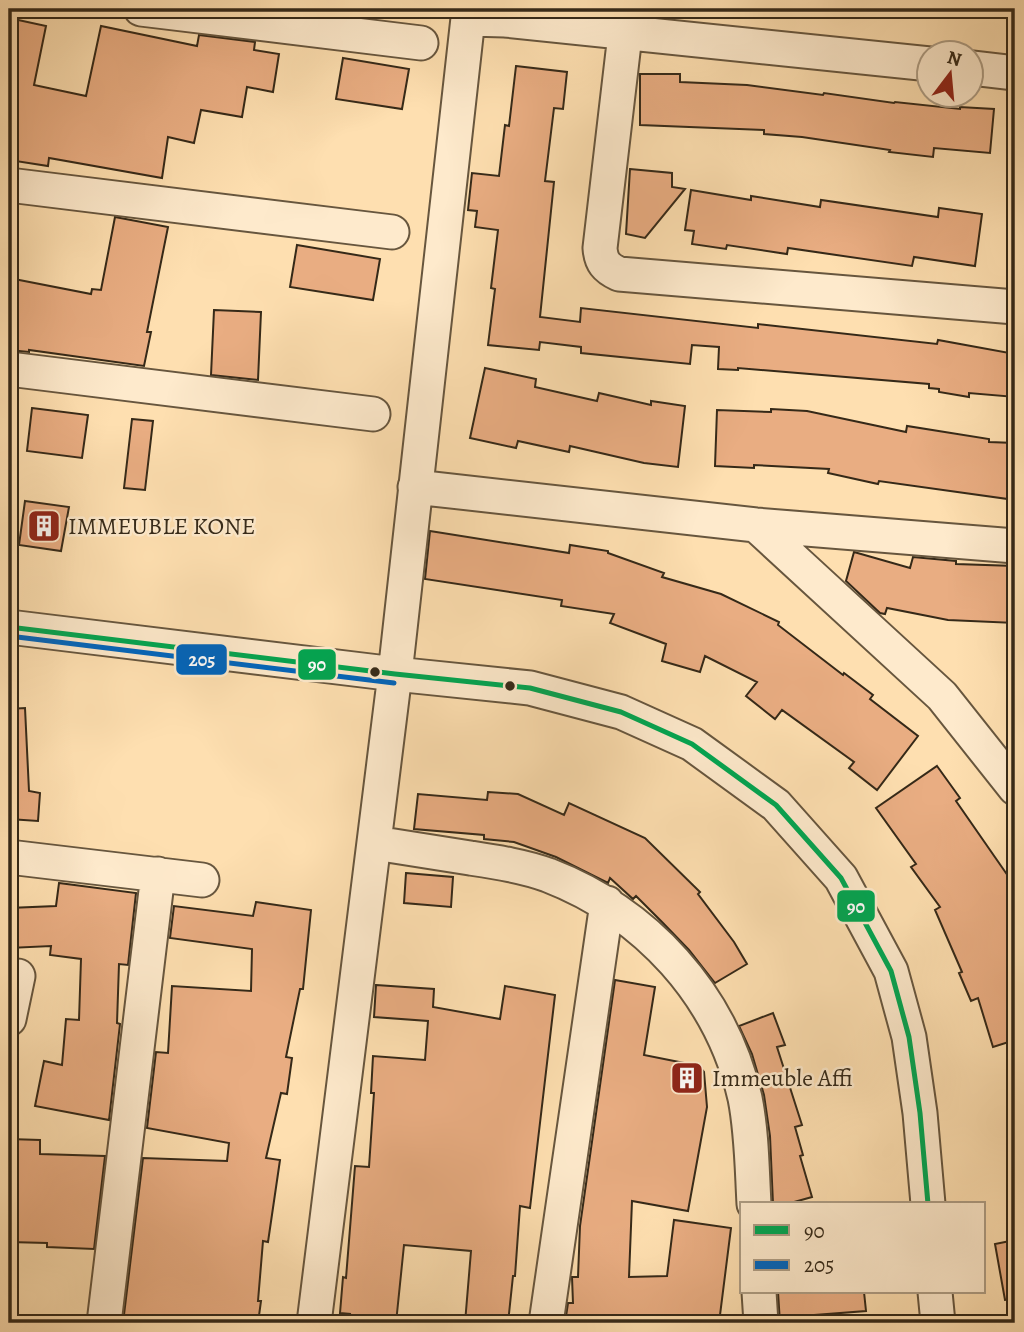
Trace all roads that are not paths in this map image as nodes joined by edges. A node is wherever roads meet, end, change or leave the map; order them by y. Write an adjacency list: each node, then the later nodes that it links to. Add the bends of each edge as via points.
1 (141, 9): 4 (street)
2 (468, 14): 3 (street, via 505,20); 13 (street)
3 (626, 20): 5 (street); 10 (street, via 600,248 608,269 619,274)
4 (421, 43)
5 (916, 62)
6 (986, 70): 7 (street)
7 (1015, 73)
8 (9, 185): 9 (street)
9 (392, 232)
10 (1015, 307)
11 (9, 369): 12 (street)
12 (373, 414)
13 (415, 486): 14 (street); 17 (street)
14 (757, 525): 15 (street); 18 (street, via 942,696)
15 (1015, 546)
16 (9, 626): 17 (street)
17 (395, 674): 19 (street); 27 (street, via 530,688 621,712 692,744 776,805 841,878 891,971 909,1037)
18 (1015, 788)
19 (375, 843): 23 (street, via 505,864 547,875); 31 (street)
20 (9, 857): 21 (street)
21 (158, 874): 22 (street); 30 (street)
22 (202, 880)
23 (607, 903): 26 (street, via 671,958 705,999 726,1041 744,1097); 32 (street)
24 (18, 976): 25 (street)
25 (9, 1019)
26 (754, 1202)
27 (928, 1202)
28 (759, 1294): 33 (street)
29 (935, 1294): 34 (street)
30 (104, 1323)
31 (314, 1323)
32 (546, 1323)
33 (761, 1323)
34 (938, 1323)

